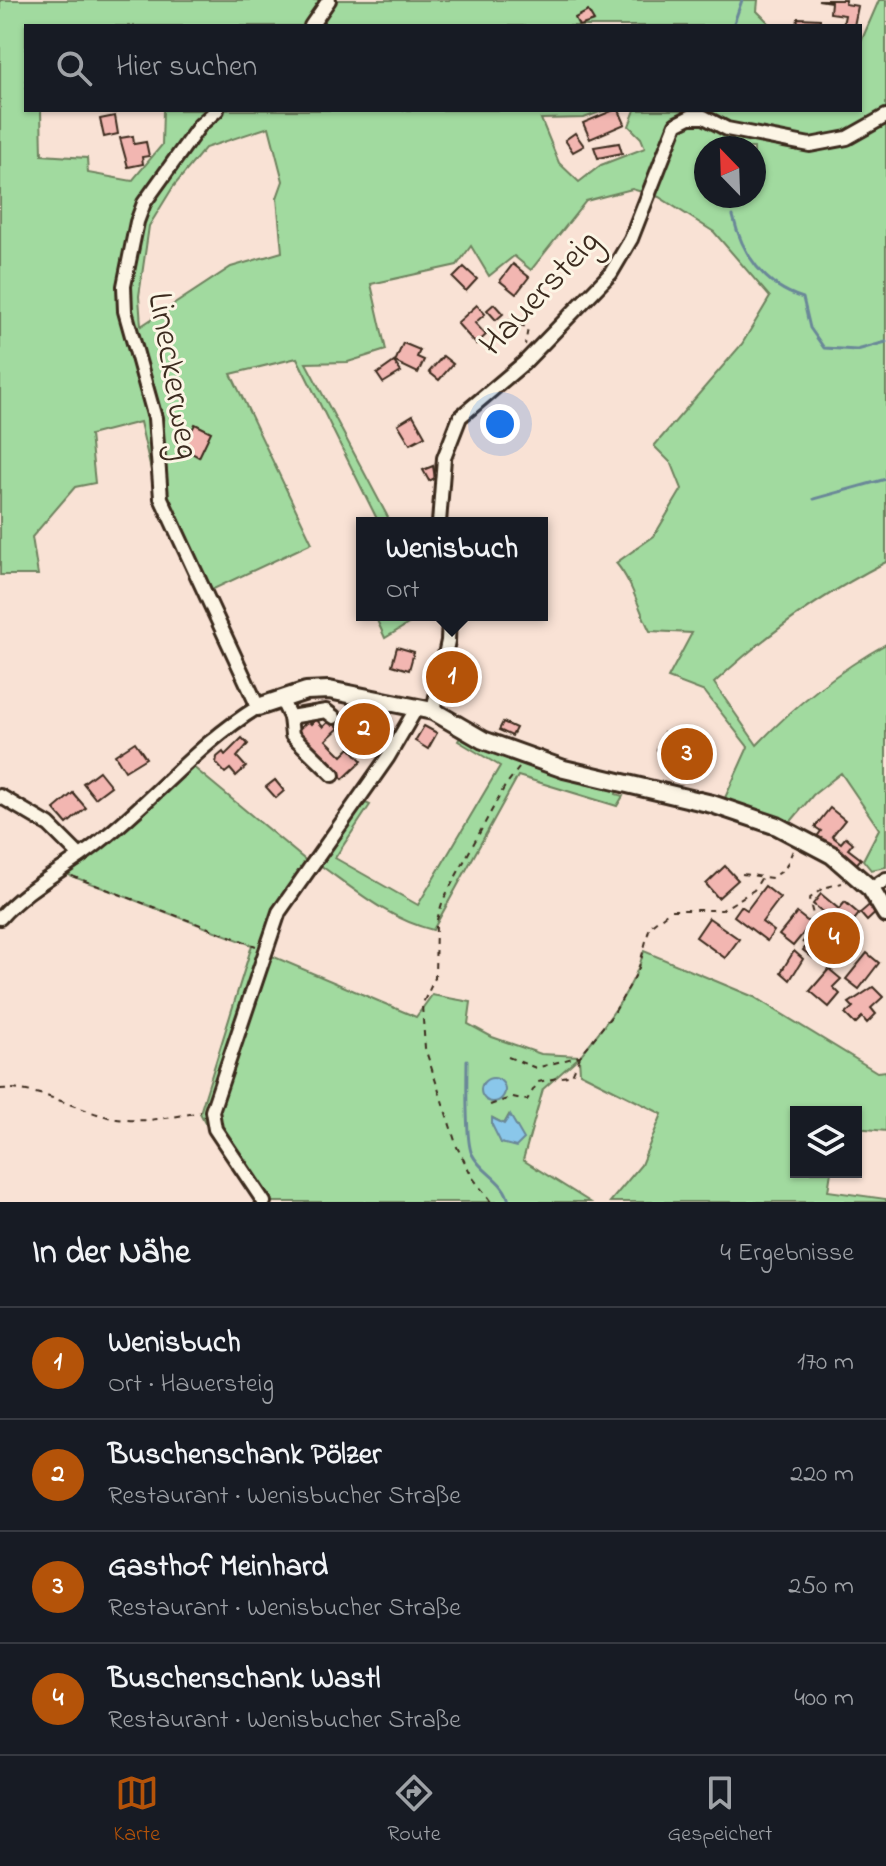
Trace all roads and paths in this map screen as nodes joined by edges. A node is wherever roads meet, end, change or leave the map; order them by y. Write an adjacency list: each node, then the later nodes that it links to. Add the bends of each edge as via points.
1 (329, 0): 2 (street)
2 (312, 24)
3 (215, 112): 10 (street, Lineckerweg, via 144,203 124,286 125,311 155,418 161,498)
4 (886, 116): 6 (street, Hauersteig, via 847,138 810,145 727,129 704,117 676,124 631,239 611,273)
5 (508, 320): 6 (path, via 528,328)
6 (524, 363): 7 (street, Hauersteig, via 460,417 444,458)
7 (439, 517)
8 (449, 621): 11 (street, via 448,641)
9 (281, 699): 10 (street); 11 (street, via 329,690); 12 (street)
10 (258, 707): 18 (street, via 195,754 125,822)
11 (424, 710): 14 (street); 27 (street, via 279,912)
12 (290, 717): 13 (street, via 326,711); 15 (street, via 292,735)
13 (334, 717)
14 (535, 759): 17 (street, via 712,804); 34 (path, via 505,786 443,900 436,923 435,978 422,1005 425,1048 457,1147)
15 (333, 775)
16 (0, 796): 18 (street, via 49,825)
17 (798, 836): 21 (path, via 785,869 772,878); 23 (street, via 832,855)
18 (80, 856): 19 (street)
19 (60, 869): 24 (street); 27 (path)
20 (742, 874): 21 (path)
21 (762, 877): 28 (path, via 754,890 722,910 671,910 650,926 638,971)
22 (886, 879): 23 (street)
23 (865, 884): 25 (street); 26 (path, via 823,888 809,899 816,926)
24 (2, 911)
25 (886, 914)
26 (802, 943)
27 (264, 949): 32 (street)
28 (580, 1056): 29 (path, via 536,1068); 31 (path, via 572,1075 538,1082 527,1100 513,1097)
29 (508, 1057)
30 (0, 1089): 32 (path, via 36,1093 133,1121)
31 (490, 1105)
32 (212, 1111): 33 (street, via 215,1129)
33 (264, 1202)
34 (491, 1202)

